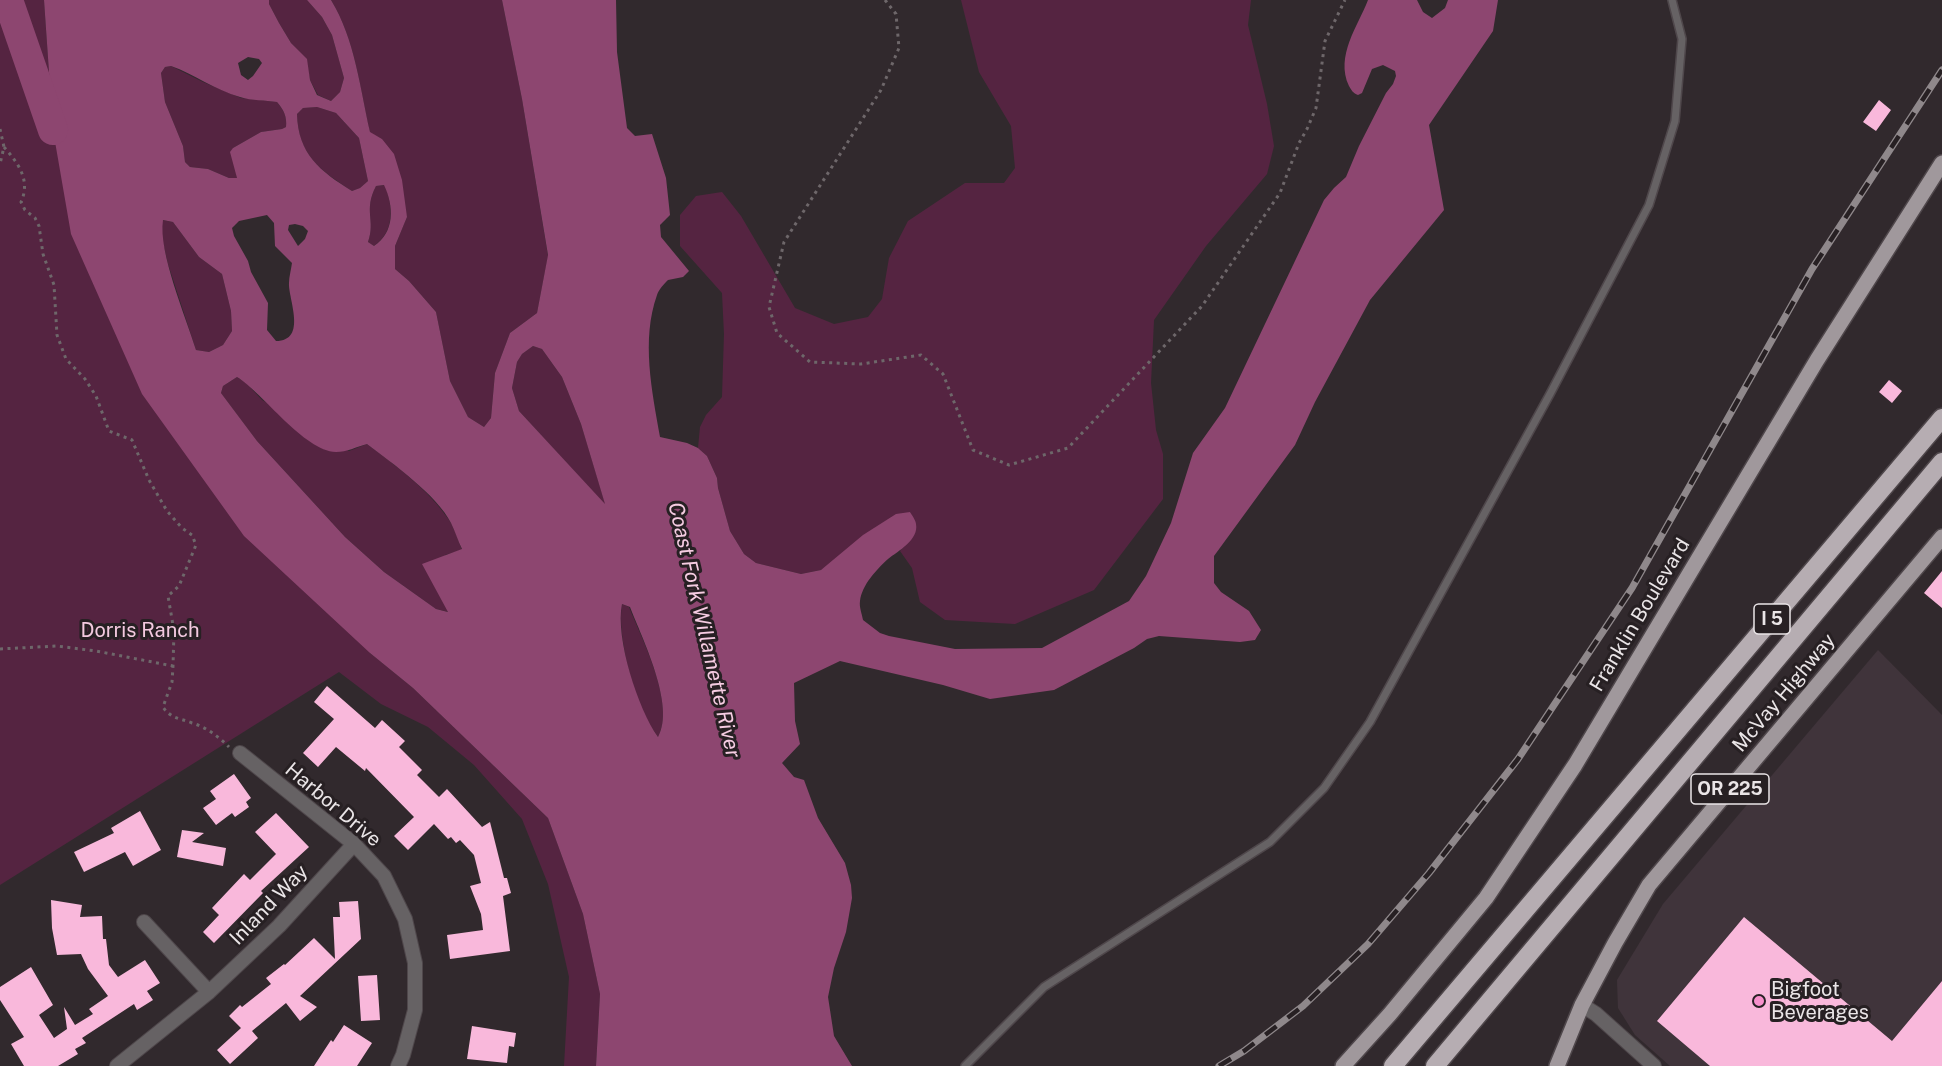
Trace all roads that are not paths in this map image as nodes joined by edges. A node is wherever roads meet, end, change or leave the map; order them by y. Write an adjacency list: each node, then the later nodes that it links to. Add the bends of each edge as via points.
1 (1672, 0): 13 (lane, via 1682,39 1675,121 1649,205 1551,394 1370,722 1324,788 1270,842 1044,987)
2 (1942, 163): 14 (main road, Franklin Boulevard, via 1810,370 1575,765 1486,898)
3 (1942, 418): 15 (highway, I 5)
4 (1942, 462): 16 (highway, I 5)
5 (1942, 537): 10 (main road, McVay Highway / OR 225, via 1649,885)
6 (240, 753): 7 (street, Harbor Drive)
7 (354, 844): 9 (street, Inland Way, via 279,926); 12 (street, Harbor Drive, via 384,876 405,919 415,963 415,1010)
8 (144, 922): 9 (street)
9 (209, 992): 11 (street, Inland Way)
10 (1582, 1005): 17 (main road, McVay Highway / OR 225); 18 (street)
11 (117, 1066)
12 (398, 1066)
13 (965, 1066)
14 (1343, 1066)
15 (1393, 1066)
16 (1435, 1066)
17 (1557, 1066)
18 (1654, 1066)

